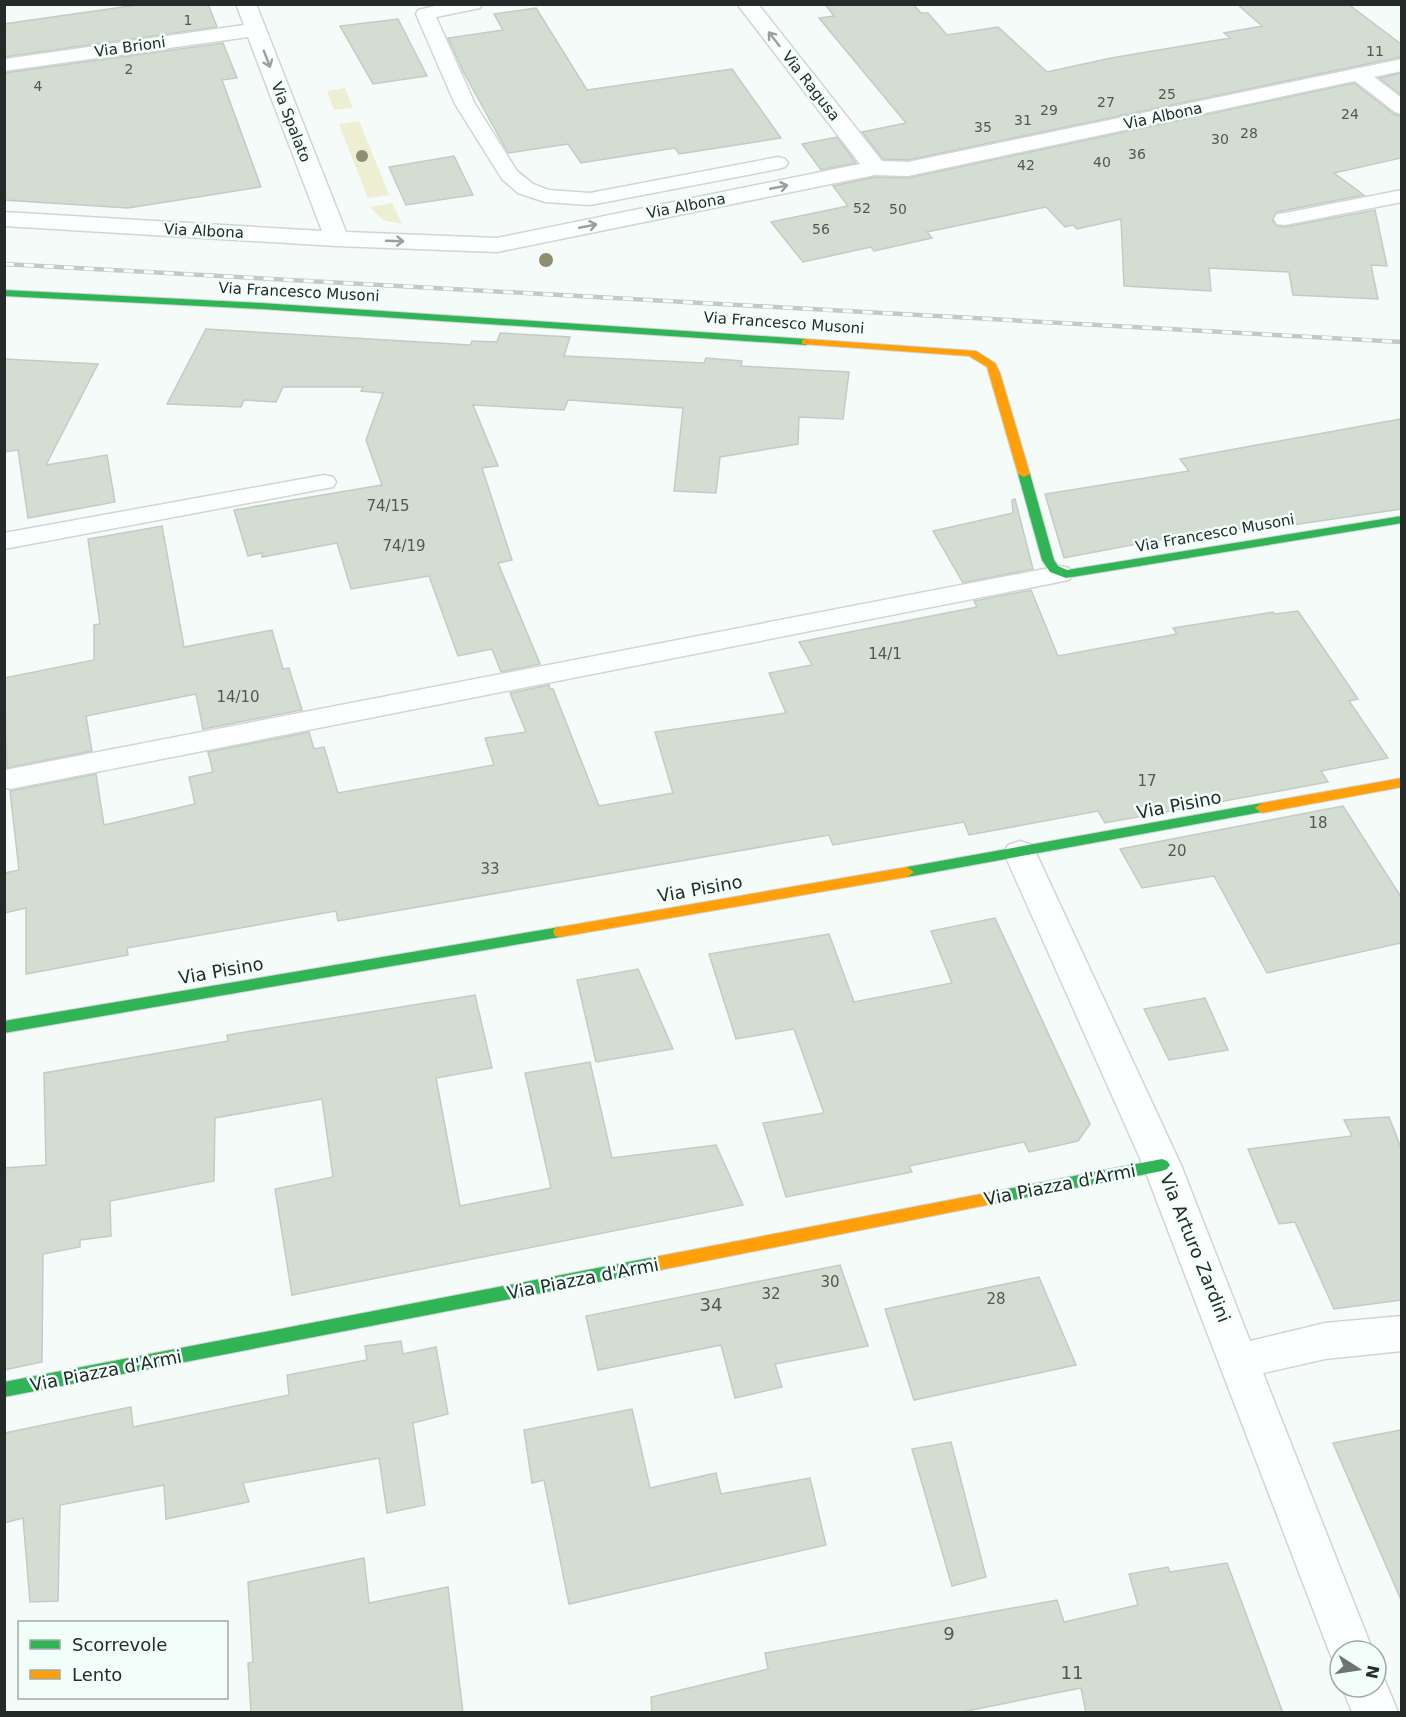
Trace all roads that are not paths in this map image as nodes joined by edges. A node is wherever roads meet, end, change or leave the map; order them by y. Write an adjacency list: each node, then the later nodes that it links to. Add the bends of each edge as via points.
1 (246, 4): 4 (street, Via Spalato)
2 (473, 4): 9 (lane, via 425,14 465,104 509,175 523,187 567,198 606,198)
3 (747, 4): 10 (street, Via Ragusa, one-way to 3)
4 (255, 30): 5 (street, Via Brioni); 14 (street, Via Spalato, one-way to 14)
5 (4, 65)
6 (1401, 65): 7 (street, Via Albona)
7 (1358, 75): 8 (lane); 10 (street, Via Albona, via 908,170)
8 (1401, 108)
9 (778, 163)
10 (874, 168): 14 (street, Via Albona, one-way to 10, via 496,244)
11 (1401, 196): 13 (lane)
12 (4, 219): 14 (street, Via Albona)
13 (1285, 219)
14 (337, 239)
15 (4, 293): 19 (street, Via Francesco Musoni, via 972,353 991,365 995,373 1048,560)
16 (324, 482): 18 (lane)
17 (1401, 519): 19 (street, Via Francesco Musoni)
18 (4, 541)
19 (1060, 574): 20 (lane)
20 (10, 779)
21 (1401, 782): 22 (street, Via Pisino)
22 (1020, 853): 23 (street, Via Pisino); 24 (street, Via Arturo Zardini)
23 (4, 1026)
24 (1162, 1165): 26 (street, Via Arturo Zardini); 27 (street, Via Piazza d'Armi)
25 (1401, 1333): 26 (street, via 1325,1341)
26 (1240, 1361): 28 (street, Via Arturo Zardini)
27 (4, 1390)
28 (1346, 1639)

